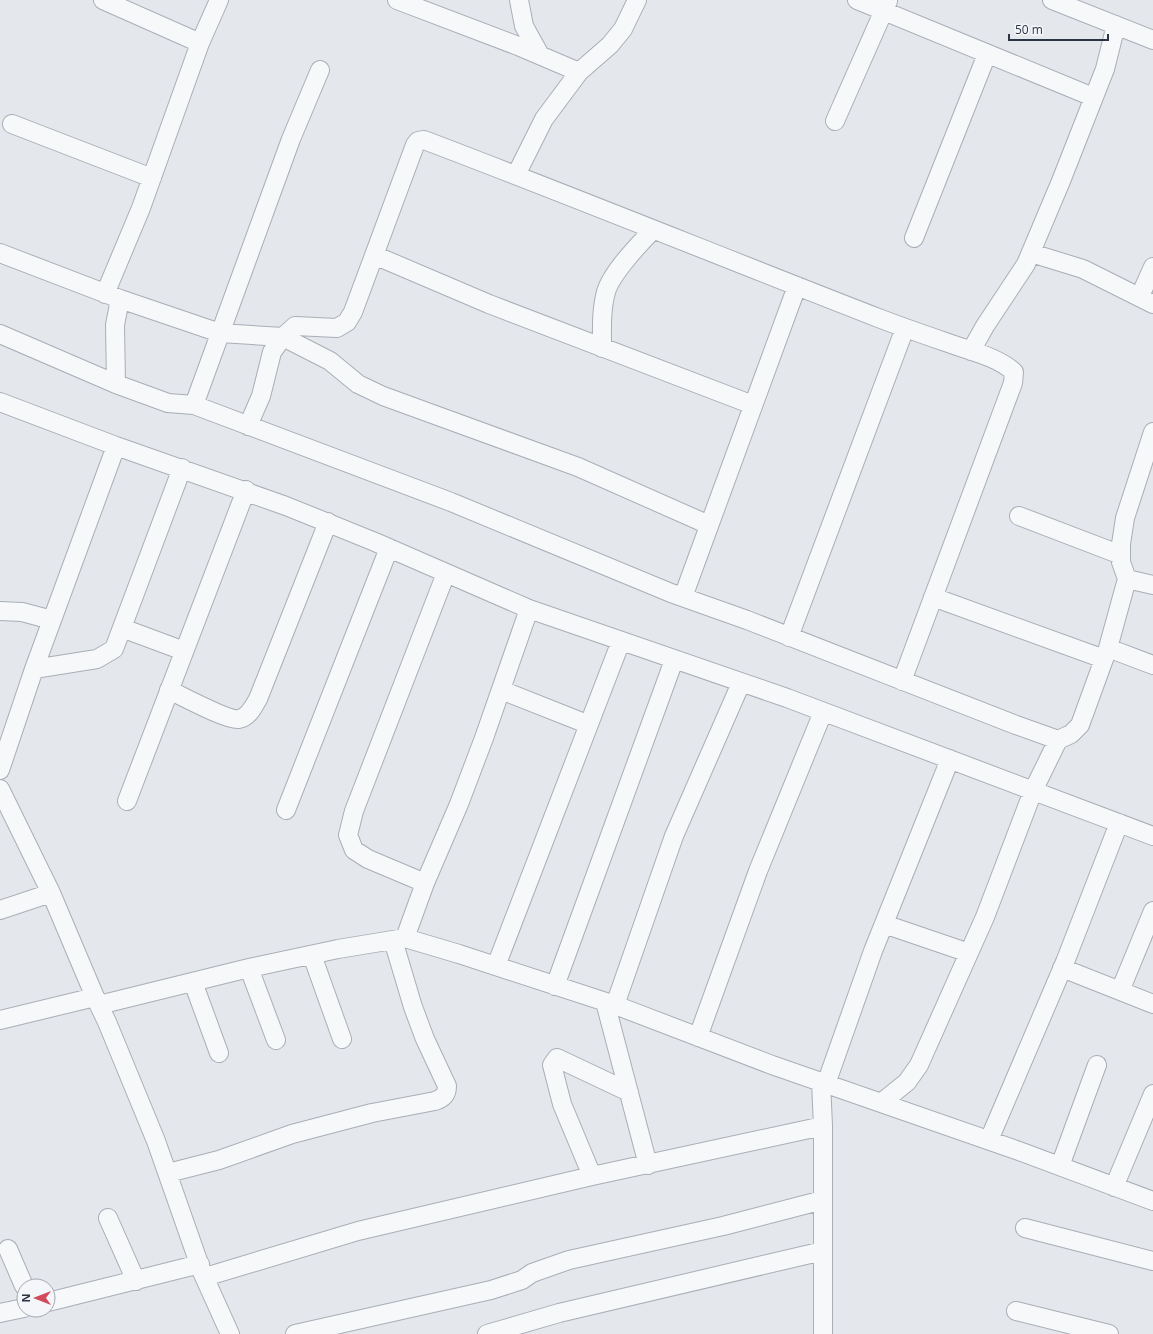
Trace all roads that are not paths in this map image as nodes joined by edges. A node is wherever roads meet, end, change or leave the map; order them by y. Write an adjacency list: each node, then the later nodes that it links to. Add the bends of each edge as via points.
1 (103, 0): 11 (street)
2 (219, 0): 11 (street)
3 (397, 0): 13 (street)
4 (519, 0): 13 (street, via 524,26)
5 (637, 0): 15 (street, via 623,29 610,45)
6 (857, 0): 8 (street)
7 (1063, 2): 9 (street)
8 (886, 6): 12 (street); 17 (street)
9 (1116, 25): 10 (street); 16 (street)
10 (1153, 40)
11 (200, 43): 20 (street)
12 (987, 54): 16 (street); 22 (street)
13 (540, 55): 15 (street)
14 (320, 70): 31 (street, via 291,139)
15 (579, 72): 19 (street, via 544,119)
16 (1093, 97): 24 (street)
17 (835, 121)
18 (12, 124): 20 (street)
19 (516, 175): 21 (street); 25 (street, via 424,140 418,141)
20 (152, 178): 28 (street)
21 (653, 230): 27 (street); 34 (street, via 635,249 606,290 602,314)
22 (914, 238)
23 (0, 252): 28 (street)
24 (1031, 253): 29 (street, via 1083,269); 35 (street)
25 (374, 255): 33 (street, via 347,322 337,328 295,326); 34 (street)
26 (1153, 267): 29 (street)
27 (797, 286): 30 (street); 38 (street)
28 (112, 296): 31 (street); 36 (street)
29 (1147, 300)
30 (905, 328): 35 (street); 59 (street)
31 (220, 333): 33 (street); 39 (street)
32 (0, 334): 36 (street)
33 (283, 337): 40 (street, via 272,352 261,396); 47 (street, via 330,361 358,384 383,396 578,468)
34 (602, 348): 38 (street)
35 (971, 351): 54 (street, via 1007,365 1014,372 1013,383)
36 (116, 384): 39 (street, via 168,403)
37 (0, 402): 42 (street)
38 (753, 405): 47 (street)
39 (194, 406): 40 (street)
40 (248, 426): 53 (street, via 451,502)
41 (1153, 432): 49 (street, via 1125,518)
42 (116, 446): 43 (street); 57 (street)
43 (182, 468): 44 (street); 58 (street)
44 (246, 490): 46 (street); 61 (street)
45 (1019, 516): 49 (street)
46 (328, 522): 48 (street); 68 (street, via 258,699 248,714 238,719 227,717)
47 (709, 525): 53 (street)
48 (389, 548): 50 (street); 78 (street)
49 (1121, 555): 51 (street)
50 (446, 573): 55 (street); 81 (street, via 354,811 348,835 354,850 368,859)
51 (1127, 579): 52 (street); 62 (street)
52 (1153, 585)
53 (683, 597): 59 (street)
54 (933, 597): 62 (street); 66 (street)
55 (529, 609): 60 (street); 69 (street)
56 (0, 611): 57 (street, via 22,612)
57 (52, 620): 65 (street)
58 (122, 628): 61 (street); 65 (street, via 114,649 97,660)
59 (789, 637): 66 (street)
60 (621, 641): 63 (street); 71 (street)
61 (184, 651): 68 (street)
62 (1106, 654): 64 (street); 72 (street, via 1080,725 1071,734)
63 (674, 660): 67 (street); 93 (street)
64 (1153, 664)
65 (34, 669): 74 (street)
66 (902, 680): 72 (street)
67 (741, 683): 70 (street); 96 (street, via 674,836)
68 (170, 690): 77 (street)
69 (501, 690): 71 (street); 81 (street, via 459,804)
70 (823, 712): 73 (street); 99 (street, via 758,871)
71 (588, 724): 89 (street)
72 (1058, 740): 76 (street)
73 (950, 759): 76 (street); 85 (street)
74 (0, 770)
75 (0, 789): 82 (street)
76 (1033, 791): 79 (street); 87 (street)
77 (127, 800)
78 (286, 810)
79 (1119, 823): 80 (street); 91 (street)
80 (1153, 836)
81 (425, 883): 86 (street)
82 (51, 893): 83 (street); 95 (street)
83 (0, 910)
84 (1153, 911): 94 (street)
85 (884, 924): 87 (street); 104 (street)
86 (399, 940): 88 (street); 89 (street); 112 (street, via 413,1007 447,1086 447,1093 435,1101 372,1113 299,1132 219,1160)
87 (969, 953): 107 (street, via 919,1065 907,1082)
88 (312, 955): 90 (street); 100 (street)
89 (496, 966): 93 (street)
90 (249, 968): 92 (street); 101 (street)
91 (1062, 968): 94 (street); 109 (street)
92 (193, 982): 95 (street); 102 (street)
93 (555, 986): 96 (street)
94 (1120, 991): 97 (street)
95 (97, 1001): 98 (street); 112 (street)
96 (610, 1003): 99 (street); 105 (street)
97 (1153, 1004)
98 (0, 1020)
99 (698, 1037): 104 (street)
100 (342, 1039)
101 (276, 1040)
102 (219, 1053)
103 (1097, 1065): 111 (street)
104 (824, 1083): 107 (street); 108 (street)
105 (629, 1092): 110 (street); 113 (street, via 557,1058 552,1065 562,1104)
106 (1153, 1094): 114 (street)
107 (881, 1103): 109 (street)
108 (823, 1126): 110 (street); 115 (street)
109 (989, 1140): 111 (street)
110 (648, 1165): 113 (street)
111 (1060, 1166): 114 (street)
112 (168, 1173): 122 (street)
113 (592, 1176): 122 (street)
114 (1114, 1186): 116 (street)
115 (823, 1200): 120 (street); 130 (street, via 723,1226 569,1260 491,1290)
116 (1153, 1201)
117 (108, 1218): 124 (street)
118 (1025, 1228): 121 (street)
119 (8, 1248): 123 (street)
120 (823, 1251): 131 (street, via 559,1313); 132 (street)
121 (1153, 1261)
122 (202, 1271): 124 (street); 129 (street)
123 (21, 1278)
124 (136, 1281): 125 (street)
125 (56, 1300)
126 (16, 1310): 128 (street)
127 (1016, 1311): 133 (street)
128 (0, 1313)
129 (230, 1334)
130 (295, 1334)
131 (487, 1334)
132 (823, 1334)
133 (1109, 1334)

